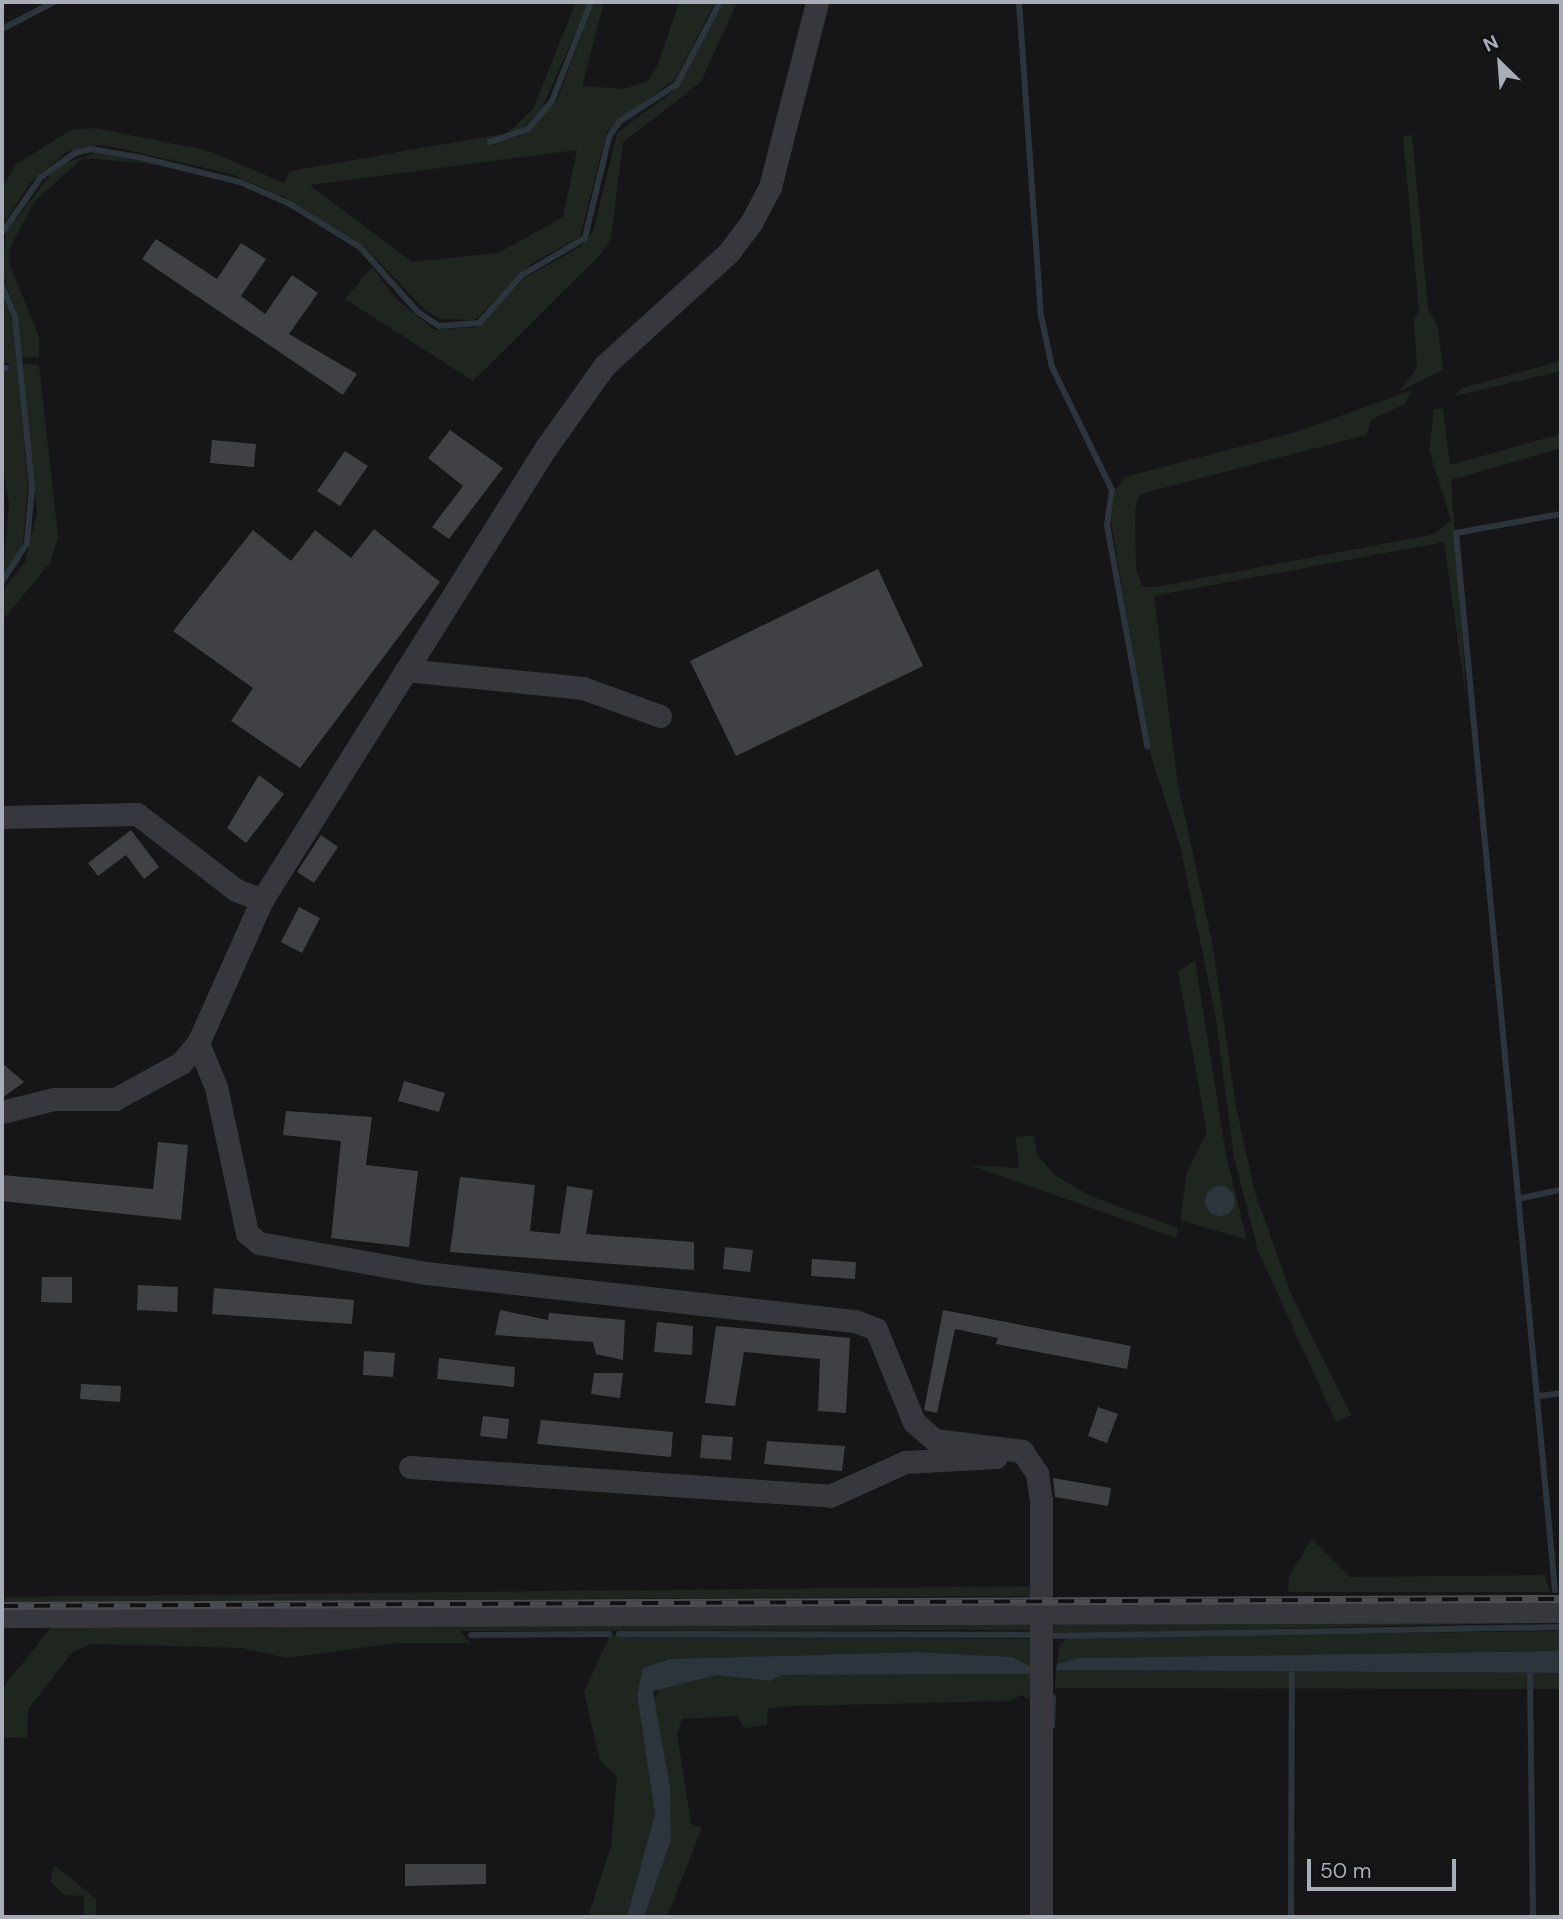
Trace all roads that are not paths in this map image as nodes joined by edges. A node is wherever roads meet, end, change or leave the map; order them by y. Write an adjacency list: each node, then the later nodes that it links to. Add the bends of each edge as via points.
1 (817, 2): 2 (street, via 770,187 751,223 729,252 605,365)
2 (406, 670): 3 (street, via 583,688); 5 (street)
3 (660, 716)
4 (2, 817): 5 (street, via 137,814 236,890)
5 (262, 900): 6 (street)
6 (198, 1043): 7 (street, via 181,1062 115,1099 54,1099); 8 (street, via 216,1087 247,1233 259,1243 426,1273 855,1321 876,1329 914,1422 935,1440)
7 (2, 1112)
8 (1022, 1451): 9 (street, via 905,1462 830,1496); 11 (street, via 1037,1473 1041,1500)
9 (410, 1467)
10 (1561, 1611): 11 (street)
11 (1044, 1615): 12 (street); 13 (street)
12 (2, 1616)
13 (1041, 1917)

